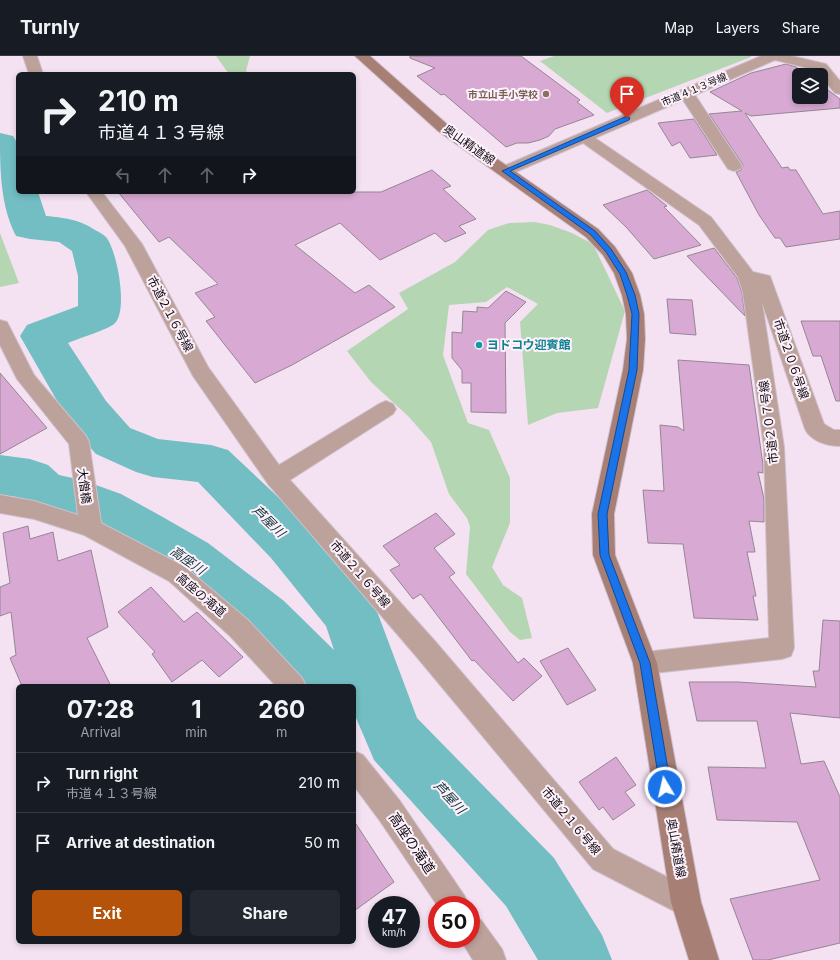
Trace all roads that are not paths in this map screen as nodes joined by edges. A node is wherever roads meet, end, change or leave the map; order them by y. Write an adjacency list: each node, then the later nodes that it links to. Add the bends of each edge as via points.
1 (30, 56): 4 (street)
2 (362, 56): 9 (main road, 奥山精道線, via 443,128)
3 (773, 56): 5 (street, via 821,67); 6 (street, 市道４１３号線)
4 (35, 72)
5 (840, 90)
6 (686, 93): 7 (street, 市道４１３号線); 8 (street)
7 (584, 137): 9 (street, 市道４１３号線); 11 (street, 市道２０７号線, via 705,221)
8 (734, 166)
9 (505, 171): 18 (main road, 奥山精道線, via 592,233 609,251 623,274 631,295 636,339 633,370 603,514 604,555)
10 (96, 194): 15 (street, 市道２１６号線, via 133,244 200,371)
11 (748, 276): 14 (street, 市道２０６号線, via 764,280 815,429 831,438); 18 (street, 市道２０７号線, via 774,447 782,648)
12 (0, 327): 17 (street, 大僧橋, via 27,379 79,442)
13 (386, 409): 15 (street)
14 (840, 438)
15 (276, 478): 22 (street, 市道２１６号線, via 425,648 603,859)
16 (0, 504): 17 (street, 高座の滝道)
17 (89, 522): 19 (street, 高座の滝道, via 177,574 239,628)
18 (645, 663): 22 (main road, 奥山精道線)
19 (291, 684)
20 (356, 767): 21 (street, 高座の滝道, via 390,811)
21 (448, 896)
22 (686, 902): 25 (main road, 奥山精道線)
23 (480, 944): 24 (street)
24 (491, 960)
25 (704, 960)

